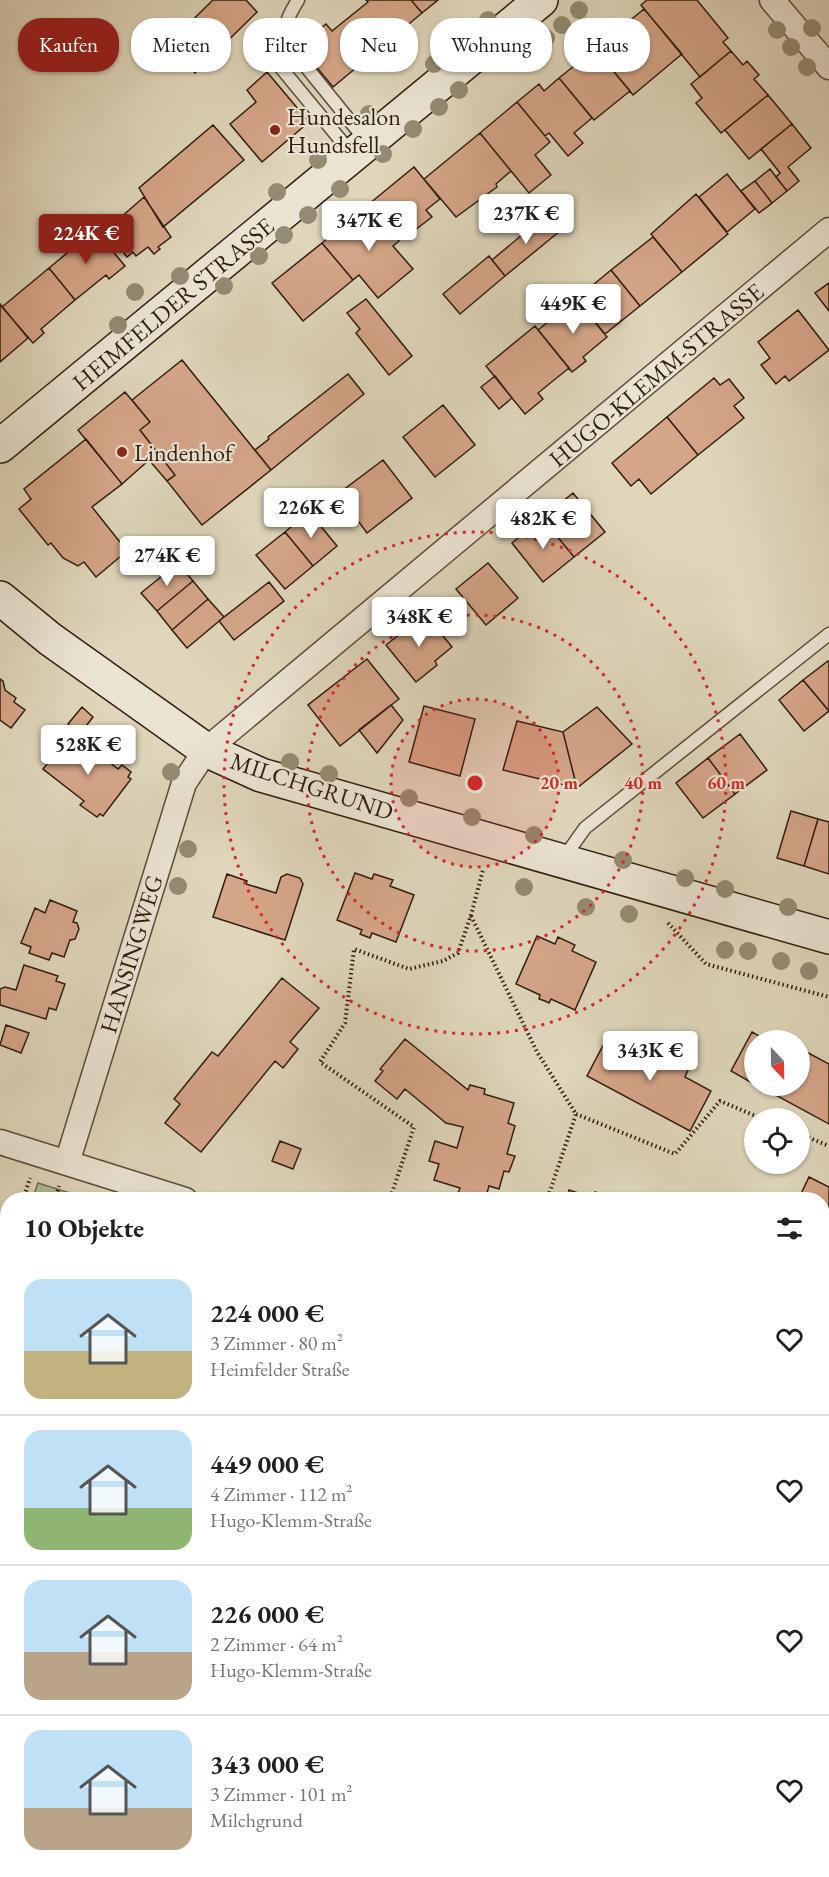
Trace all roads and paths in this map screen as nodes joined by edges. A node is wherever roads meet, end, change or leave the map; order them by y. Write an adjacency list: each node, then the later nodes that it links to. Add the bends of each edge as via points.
1 (298, 0): 6 (lane, via 286,22 290,47)
2 (541, 0): 6 (street, HEIMFELDER STRASSE)
3 (772, 0): 4 (street)
4 (829, 67)
5 (288, 72): 6 (lane)
6 (360, 149): 8 (street, HEIMFELDER STRASSE)
7 (829, 230): 11 (street, HUGO-KLEMM-STRASSE)
8 (0, 446)
9 (0, 598): 11 (street, MILCHGRUND, via 50,639)
10 (829, 634): 13 (lane, via 585,828)
11 (206, 750): 12 (street, MILCHGRUND, via 261,775); 23 (street, HANSINGWEG, via 184,783)
12 (490, 841): 13 (street, MILCHGRUND); 15 (path)
13 (562, 861): 14 (street, MILCHGRUND)
14 (637, 882): 16 (street, MILCHGRUND); 17 (path, via 655,909 706,964)
15 (471, 915): 19 (path, via 537,1052); 25 (path, via 458,953 443,961 409,969 354,949 345,1023 320,1062 414,1127)
16 (829, 937)
17 (829, 997)
18 (744, 1111): 19 (path, via 720,1101 675,1154)
19 (576, 1114): 26 (path)
20 (810, 1138): 22 (path)
21 (0, 1142): 23 (street)
22 (829, 1146)
23 (67, 1163): 24 (street)
24 (159, 1192)
25 (392, 1192)
26 (550, 1192)

